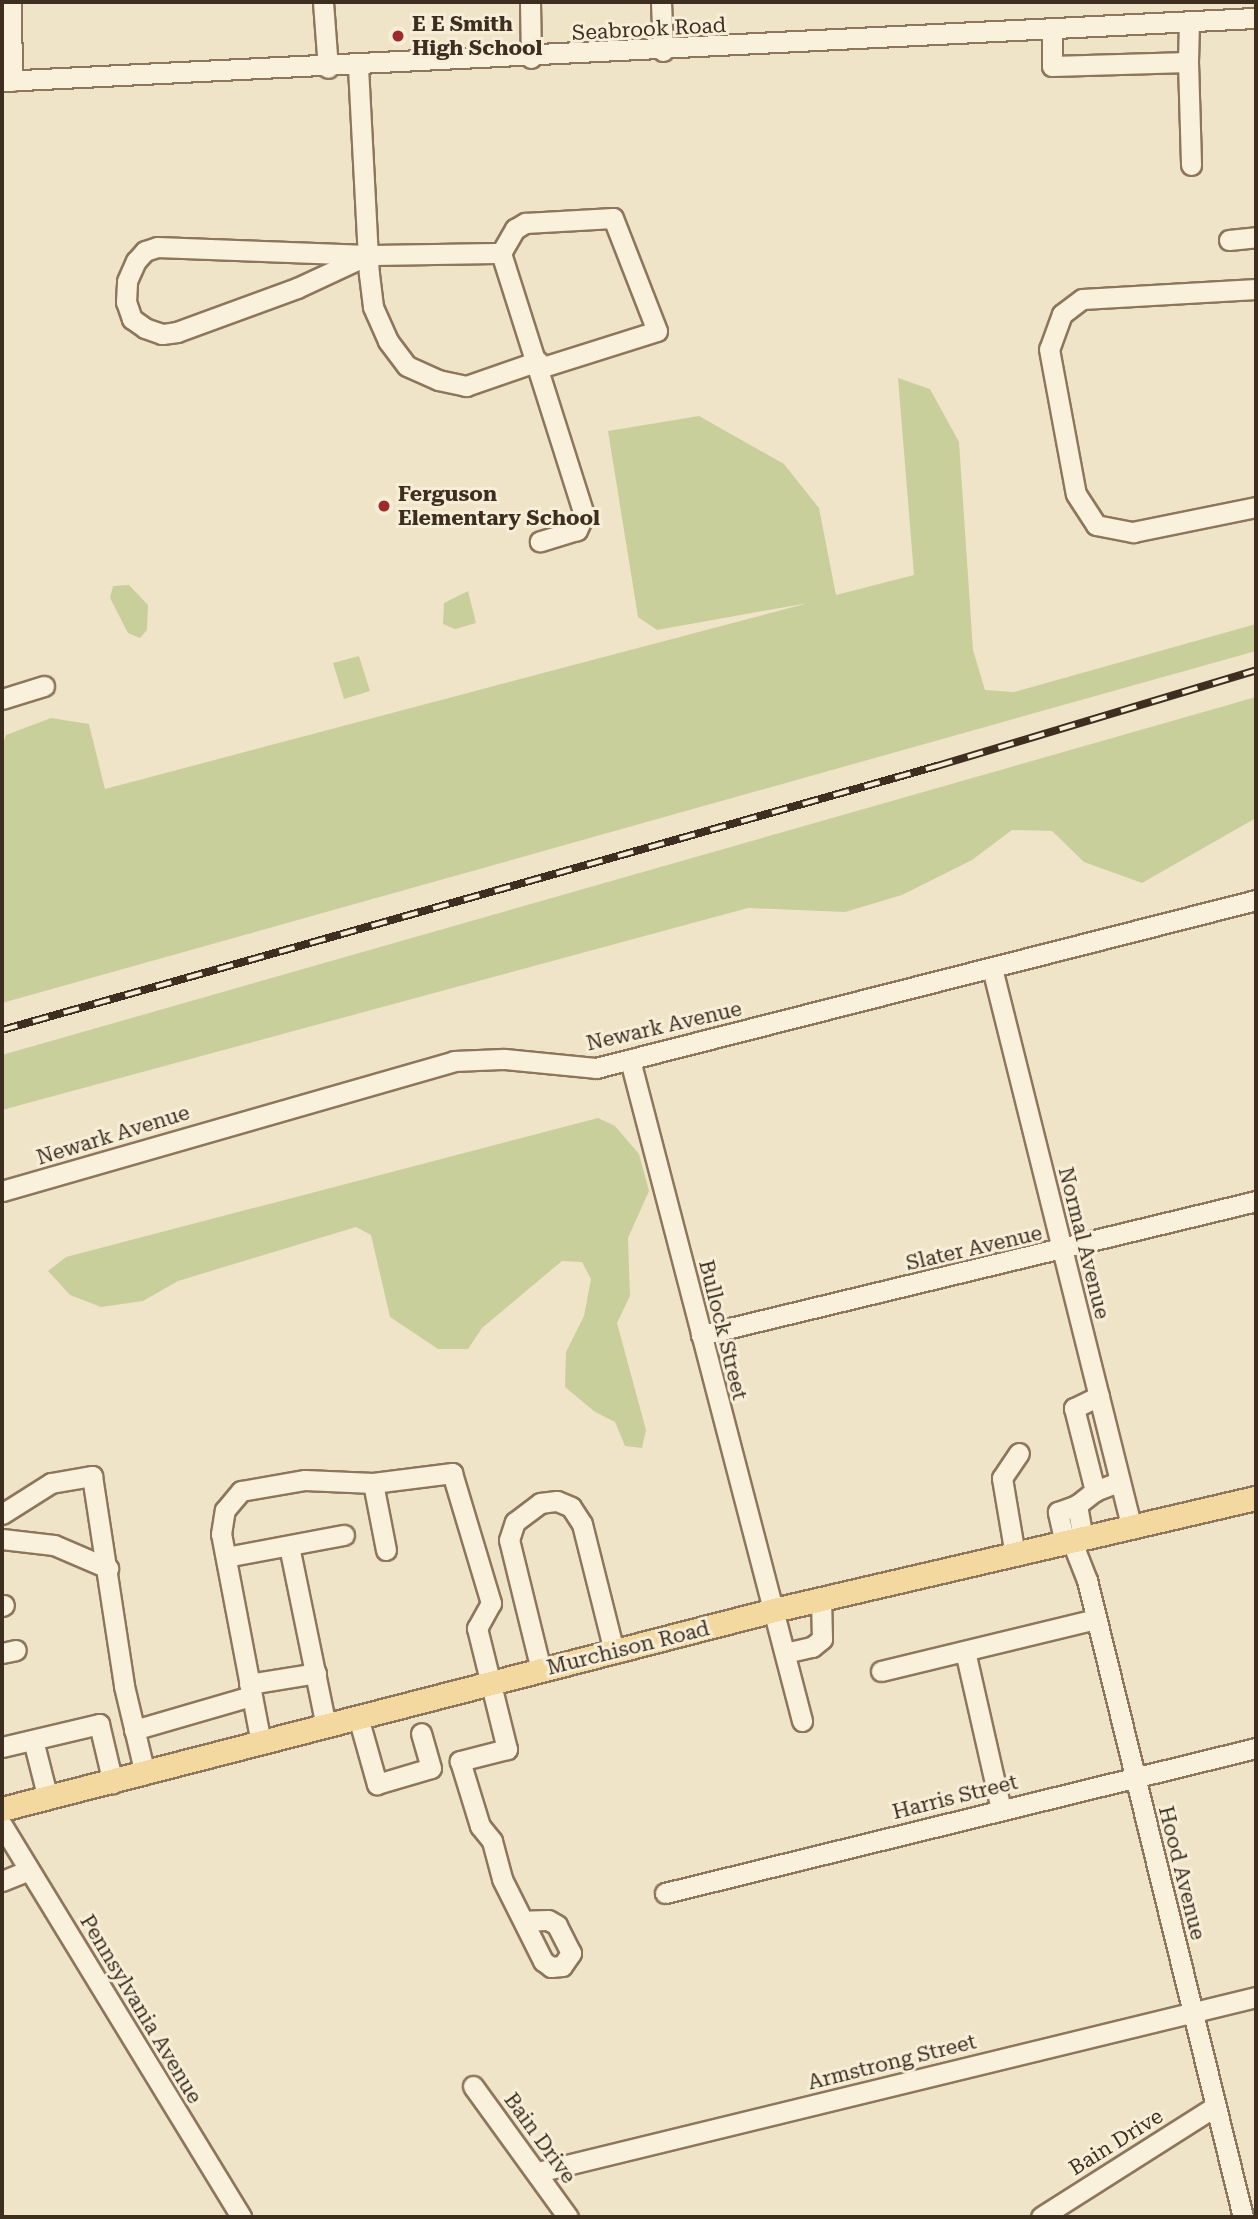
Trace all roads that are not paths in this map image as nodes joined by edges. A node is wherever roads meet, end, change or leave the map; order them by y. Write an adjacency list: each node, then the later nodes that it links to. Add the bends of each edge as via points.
1 (11, 2): 13 (street)
2 (323, 2): 12 (street)
3 (530, 2): 9 (street)
4 (661, 2): 8 (street)
5 (1256, 18): 6 (street, Seabrook Road)
6 (1189, 22): 7 (street, Seabrook Road); 10 (street)
7 (1052, 31): 8 (street, Seabrook Road); 10 (street, via 1052,66)
8 (663, 51): 9 (street, Seabrook Road)
9 (531, 58): 11 (street, Seabrook Road)
10 (1188, 62): 14 (street)
11 (358, 67): 12 (street, Seabrook Road); 18 (street)
12 (328, 68): 13 (street, Seabrook Road)
13 (7, 81)
14 (1191, 164)
15 (1256, 237): 16 (street)
16 (1229, 240)
17 (500, 253): 18 (street); 20 (street); 20 (street, via 515,229 525,223 613,218 657,331)
18 (368, 255): 18 (street, via 158,247 145,251 136,261 127,281 126,302 132,320 145,328 162,334 177,332 297,288); 20 (street, via 373,307 388,341 407,366 466,386)
19 (1256, 289): 21 (street, via 1082,299 1055,324 1049,349 1076,494 1096,524 1133,532)
20 (539, 365): 22 (street, via 584,515 577,530)
21 (1256, 507)
22 (540, 541)
23 (44, 686): 24 (street)
24 (2, 699)
25 (1256, 900): 26 (street, Newark Avenue)
26 (992, 968): 27 (street, Newark Avenue); 30 (street, Normal Avenue)
27 (630, 1060): 28 (street, Newark Avenue, via 572,1068 504,1059 454,1060); 31 (street, Bullock Street)
28 (2, 1191)
29 (1256, 1201): 30 (street, Slater Avenue)
30 (1062, 1250): 31 (street, Slater Avenue); 32 (street, Normal Avenue)
31 (701, 1335): 51 (street, Bullock Street)
32 (1098, 1396): 33 (street, Normal Avenue); 34 (street, via 1074,1408)
33 (1108, 1434): 34 (street); 36 (street, Normal Avenue)
34 (1084, 1446): 38 (street)
35 (1019, 1453): 47 (street, via 1002,1478)
36 (1119, 1482): 38 (street); 41 (street, Normal Avenue)
37 (373, 1483): 46 (street); 48 (street, via 305,1480 241,1491 225,1510 221,1534); 59 (street, via 452,1473 491,1603 477,1628)
38 (1095, 1491): 44 (street, Hood Avenue, via 1077,1505)
39 (1256, 1498): 41 (main road, Murchison Road)
40 (2, 1514): 49 (street, via 51,1483 92,1476)
41 (1132, 1529): 44 (main road, Murchison Road)
42 (344, 1535): 45 (street)
43 (2, 1539): 49 (street, via 54,1545)
44 (1073, 1541): 47 (main road, Murchison Road); 52 (street, Hood Avenue)
45 (289, 1546): 48 (street); 58 (street)
46 (386, 1550)
47 (1015, 1555): 50 (main road, Murchison Road)
48 (226, 1557): 60 (street)
49 (108, 1568): 64 (street)
50 (821, 1599): 51 (main road, Murchison Road); 55 (street, via 822,1639 811,1647)
51 (774, 1610): 53 (main road, Murchison Road); 55 (street, Bullock Street)
52 (1096, 1619): 54 (street); 71 (street, Hood Avenue)
53 (614, 1651): 56 (main road, Murchison Road); 56 (street, via 582,1524 571,1507 557,1501 540,1503 515,1522 509,1540)
54 (965, 1651): 57 (street); 75 (street)
55 (785, 1653): 62 (street, Bullock Street)
56 (541, 1670): 59 (main road, Murchison Road)
57 (881, 1671)
58 (316, 1673): 60 (street); 63 (street)
59 (491, 1683): 61 (main road, Murchison Road); 80 (street, via 507,1749 460,1761 480,1826 492,1841 502,1879)
60 (250, 1690): 64 (street); 67 (street)
61 (358, 1717): 63 (main road, Murchison Road); 65 (street, via 377,1784 431,1768)
62 (802, 1721)
63 (326, 1726): 67 (main road, Murchison Road)
64 (135, 1730): 70 (street)
65 (421, 1733)
66 (33, 1740): 68 (street); 72 (street, via 99,1724); 73 (street)
67 (261, 1743): 70 (main road, Murchison Road)
68 (2, 1747)
69 (1256, 1748): 71 (street, Harris Street)
70 (145, 1774): 72 (main road, Murchison Road)
71 (1135, 1777): 75 (street, Harris Street); 82 (street, Hood Avenue)
72 (113, 1783): 73 (main road, Murchison Road)
73 (48, 1799): 74 (main road, Murchison Road)
74 (2, 1809)
75 (1001, 1810): 79 (street, Harris Street)
76 (2, 1825): 77 (street, Pennsylvania Avenue)
77 (29, 1870): 78 (street); 86 (street, Pennsylvania Avenue)
78 (2, 1881)
79 (665, 1894)
80 (524, 1921)
81 (1256, 1997): 82 (street, Armstrong Street)
82 (1193, 2012): 84 (street, Hood Avenue); 85 (street, Armstrong Street)
83 (474, 2086): 85 (street, Bain Drive)
84 (1216, 2106): 88 (street, Bain Drive); 89 (street, Hood Avenue)
85 (538, 2172): 87 (street, Bain Drive)
86 (242, 2217)
87 (568, 2217)
88 (1041, 2217)
89 (1243, 2217)

